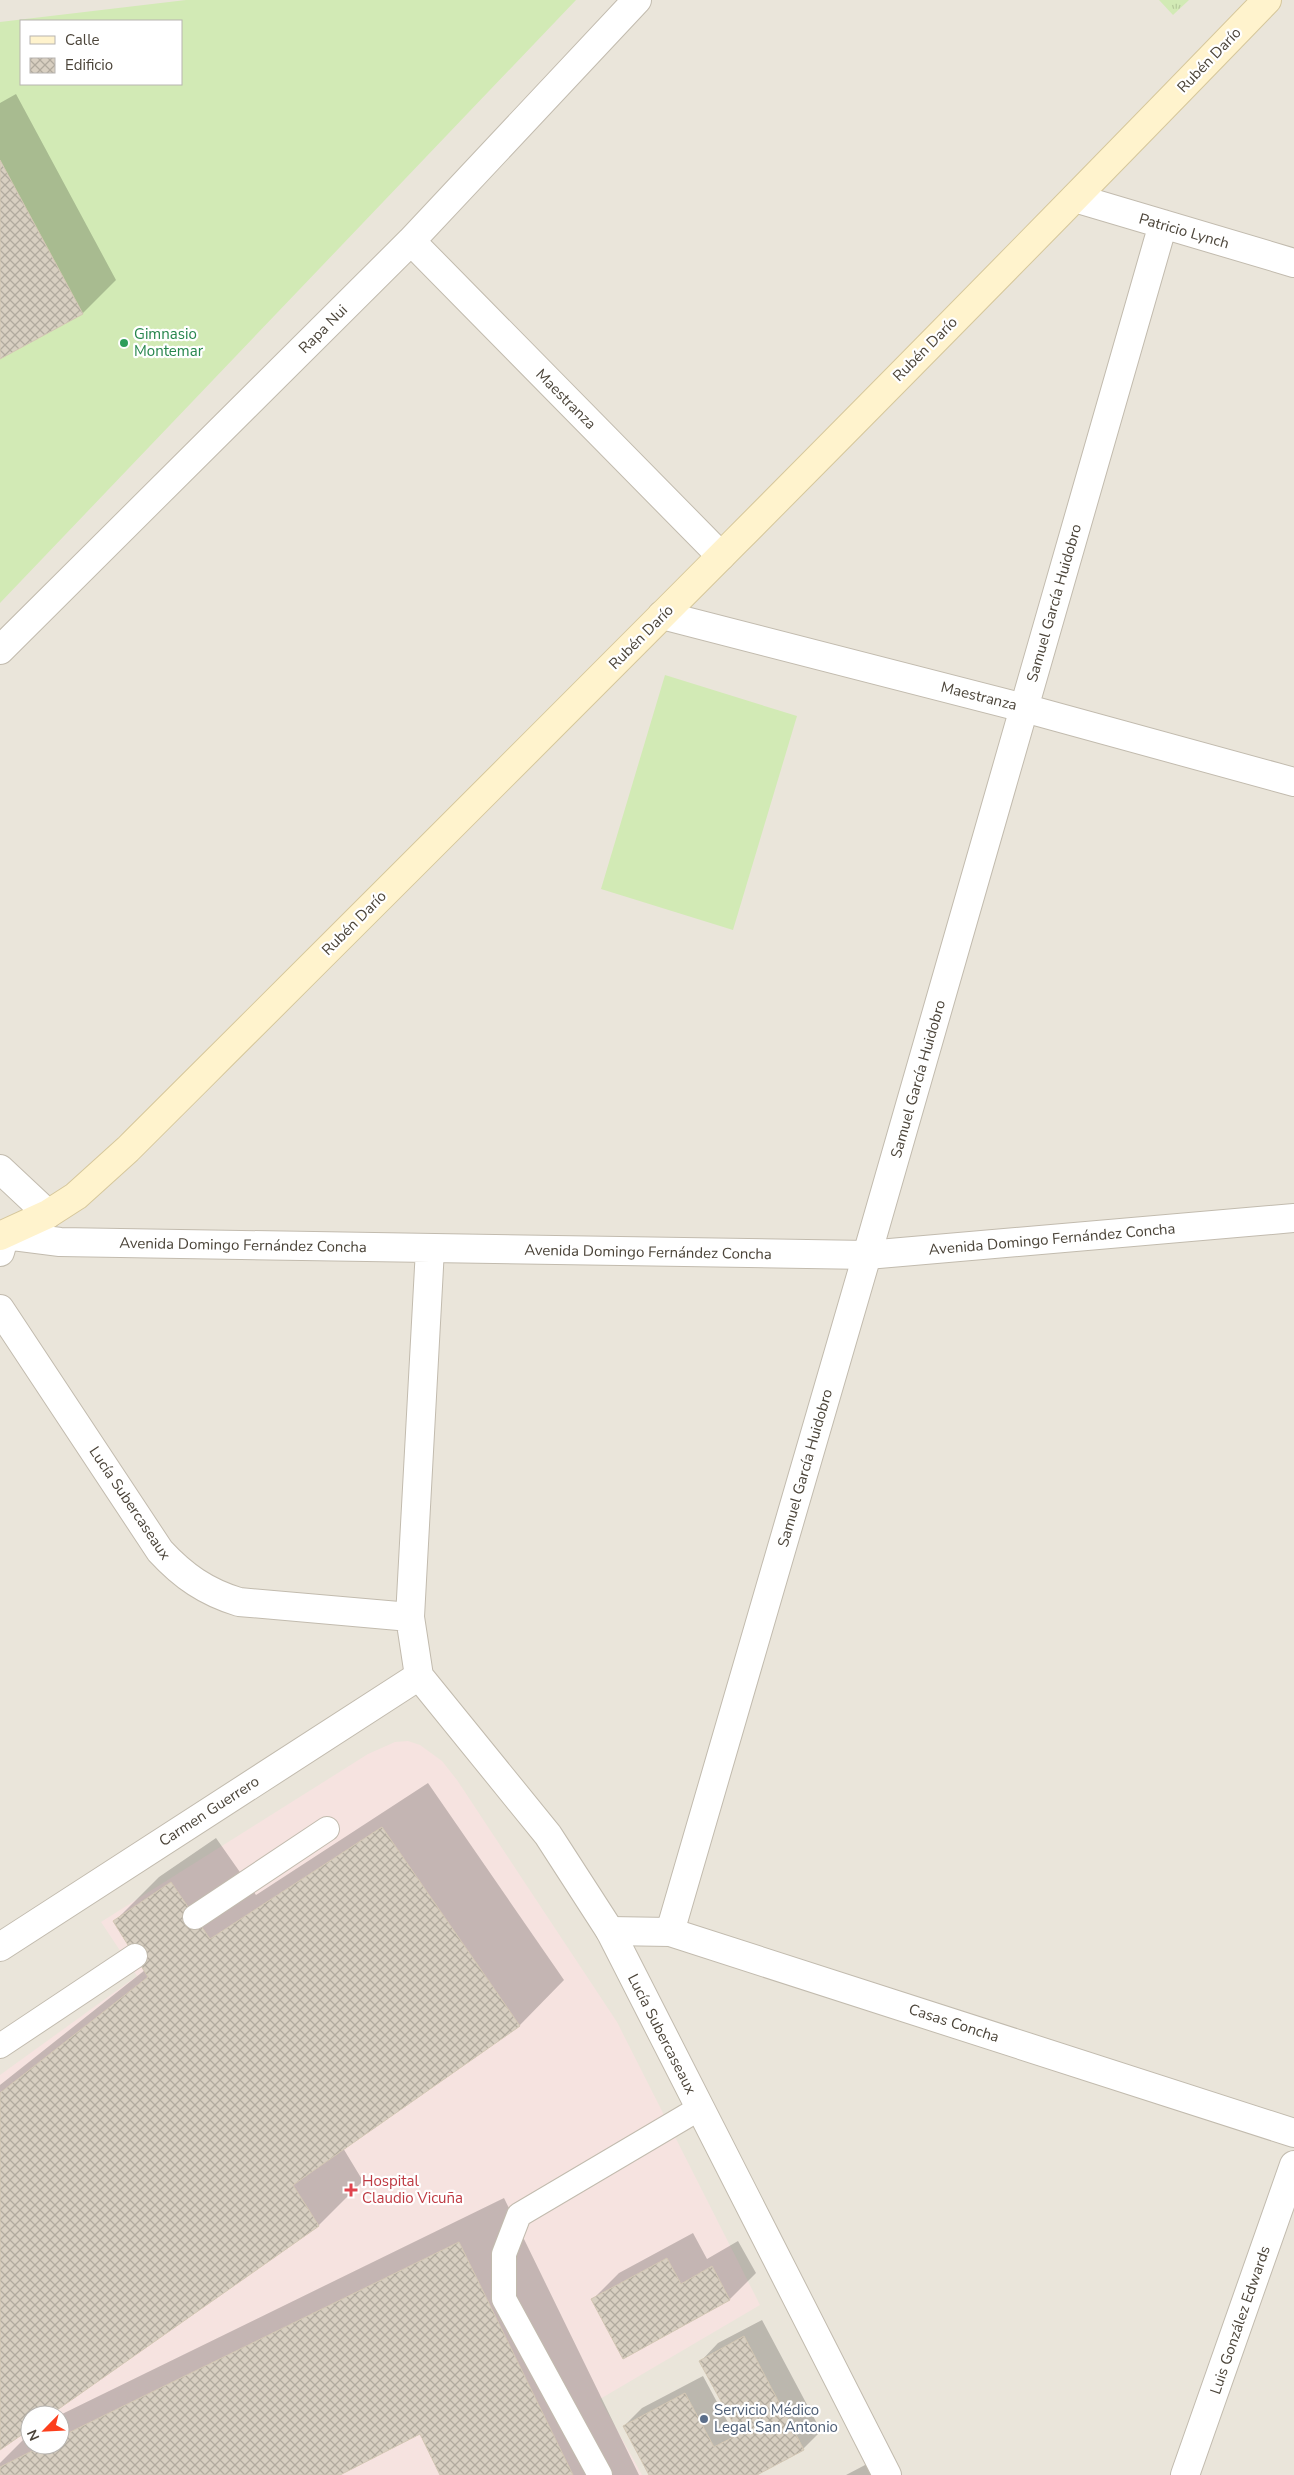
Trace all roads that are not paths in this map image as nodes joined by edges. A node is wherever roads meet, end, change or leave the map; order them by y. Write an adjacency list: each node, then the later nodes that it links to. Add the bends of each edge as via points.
1 (637, 0): 5 (street, Rapa Nui)
2 (1267, 0): 3 (main road, Rubén Darío)
3 (1075, 198): 4 (street, Patricio Lynch); 7 (main road, Rubén Darío)
4 (1163, 224): 6 (street, Patricio Lynch); 10 (street, Samuel García Huidobro)
5 (411, 241): 7 (street, Maestranza); 9 (street, Rapa Nui)
6 (1294, 263)
7 (721, 556): 8 (main road, Rubén Darío)
8 (662, 615): 10 (street, Maestranza); 13 (main road, Rubén Darío, via 128,1149 76,1196)
9 (0, 650)
10 (1024, 708): 11 (street, Maestranza); 17 (street, Samuel García Huidobro)
11 (1294, 782)
12 (0, 1169): 13 (street)
13 (48, 1214): 15 (main road, Rubén Darío)
14 (1294, 1218): 17 (street, Avenida Domingo Fernández Concha)
15 (2, 1241): 16 (street, Avenida Domingo Fernández Concha)
16 (430, 1249): 17 (street, Avenida Domingo Fernández Concha); 19 (street)
17 (868, 1255): 24 (street, Samuel García Huidobro)
18 (0, 1309): 19 (street, Lucía Subercaseaux, via 160,1551 197,1584 239,1602)
19 (410, 1616): 20 (street)
20 (419, 1676): 23 (street, Lucía Subercaseaux, via 548,1835); 25 (street, Carmen Guerrero)
21 (327, 1829): 22 (lane)
22 (195, 1917)
23 (610, 1932): 24 (street, Casas Concha); 28 (street, Lucía Subercaseaux)
24 (670, 1932): 29 (street, Casas Concha)
25 (0, 1947)
26 (135, 1956): 27 (lane)
27 (0, 2046)
28 (700, 2108): 31 (lane, via 520,2216 504,2254 504,2299); 32 (street, Lucía Subercaseaux)
29 (1294, 2133)
30 (1294, 2166): 33 (street, Luis González Edwards)
31 (600, 2475)
32 (887, 2475)
33 (1185, 2475)

